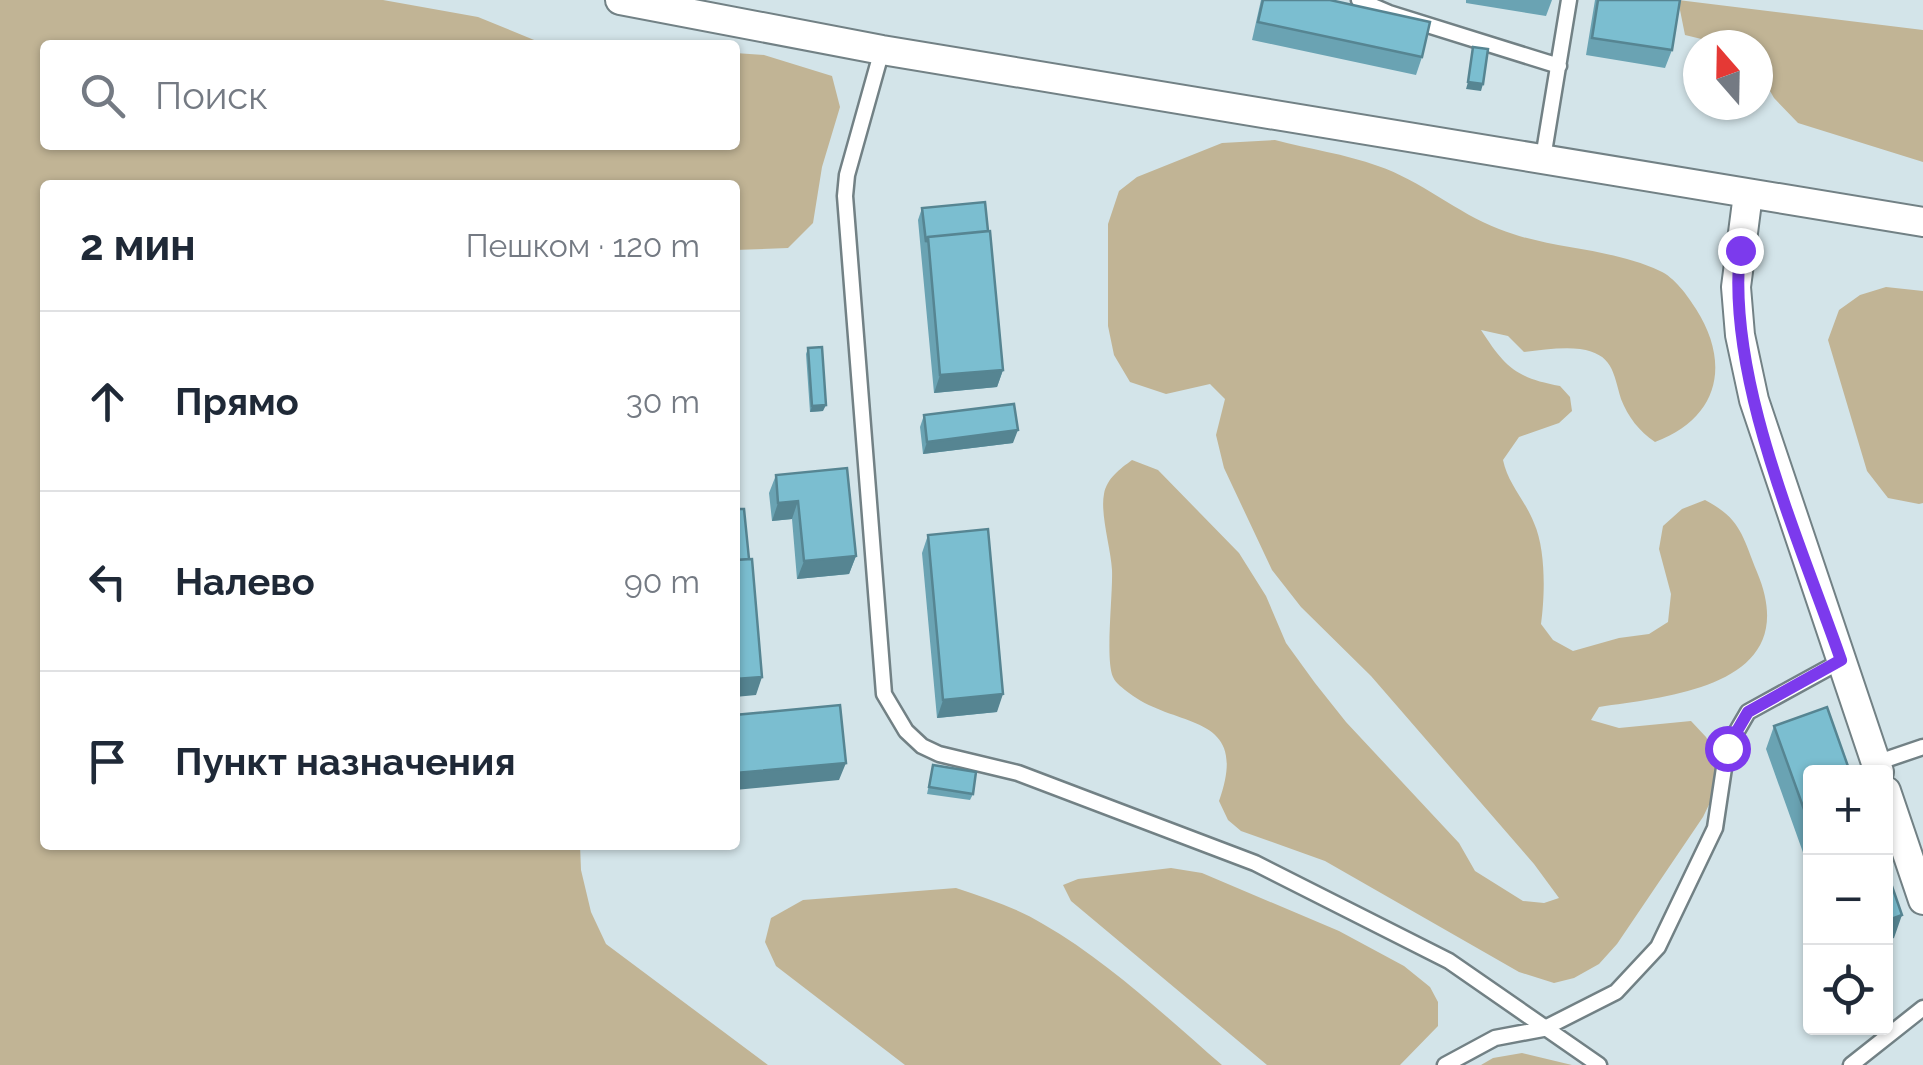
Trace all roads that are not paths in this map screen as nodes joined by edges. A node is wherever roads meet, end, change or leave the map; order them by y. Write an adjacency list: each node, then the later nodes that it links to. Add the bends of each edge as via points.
1 (620, 0): 4 (street)
2 (1358, 0): 5 (lane)
3 (1570, 0): 5 (lane)
4 (882, 50): 6 (street); 16 (lane, via 845,196 884,694 893,712 922,746 939,754 1018,773 1272,871 1449,961)
5 (1559, 66): 6 (lane)
6 (1543, 158): 7 (street)
7 (1748, 194): 8 (street); 9 (street, via 1736,287 1744,351 1769,452)
8 (1923, 222)
9 (1841, 660): 11 (street); 16 (lane, via 1748,712 1727,748 1715,828 1658,947 1616,992)
10 (1923, 747): 12 (lane)
11 (1877, 765)
12 (1884, 765)
13 (1893, 811): 14 (street)
14 (1923, 900)
15 (1923, 1008): 19 (lane)
16 (1543, 1028): 17 (lane, via 1496,1038); 18 (lane)
17 (1444, 1065)
18 (1599, 1065)
19 (1851, 1065)

